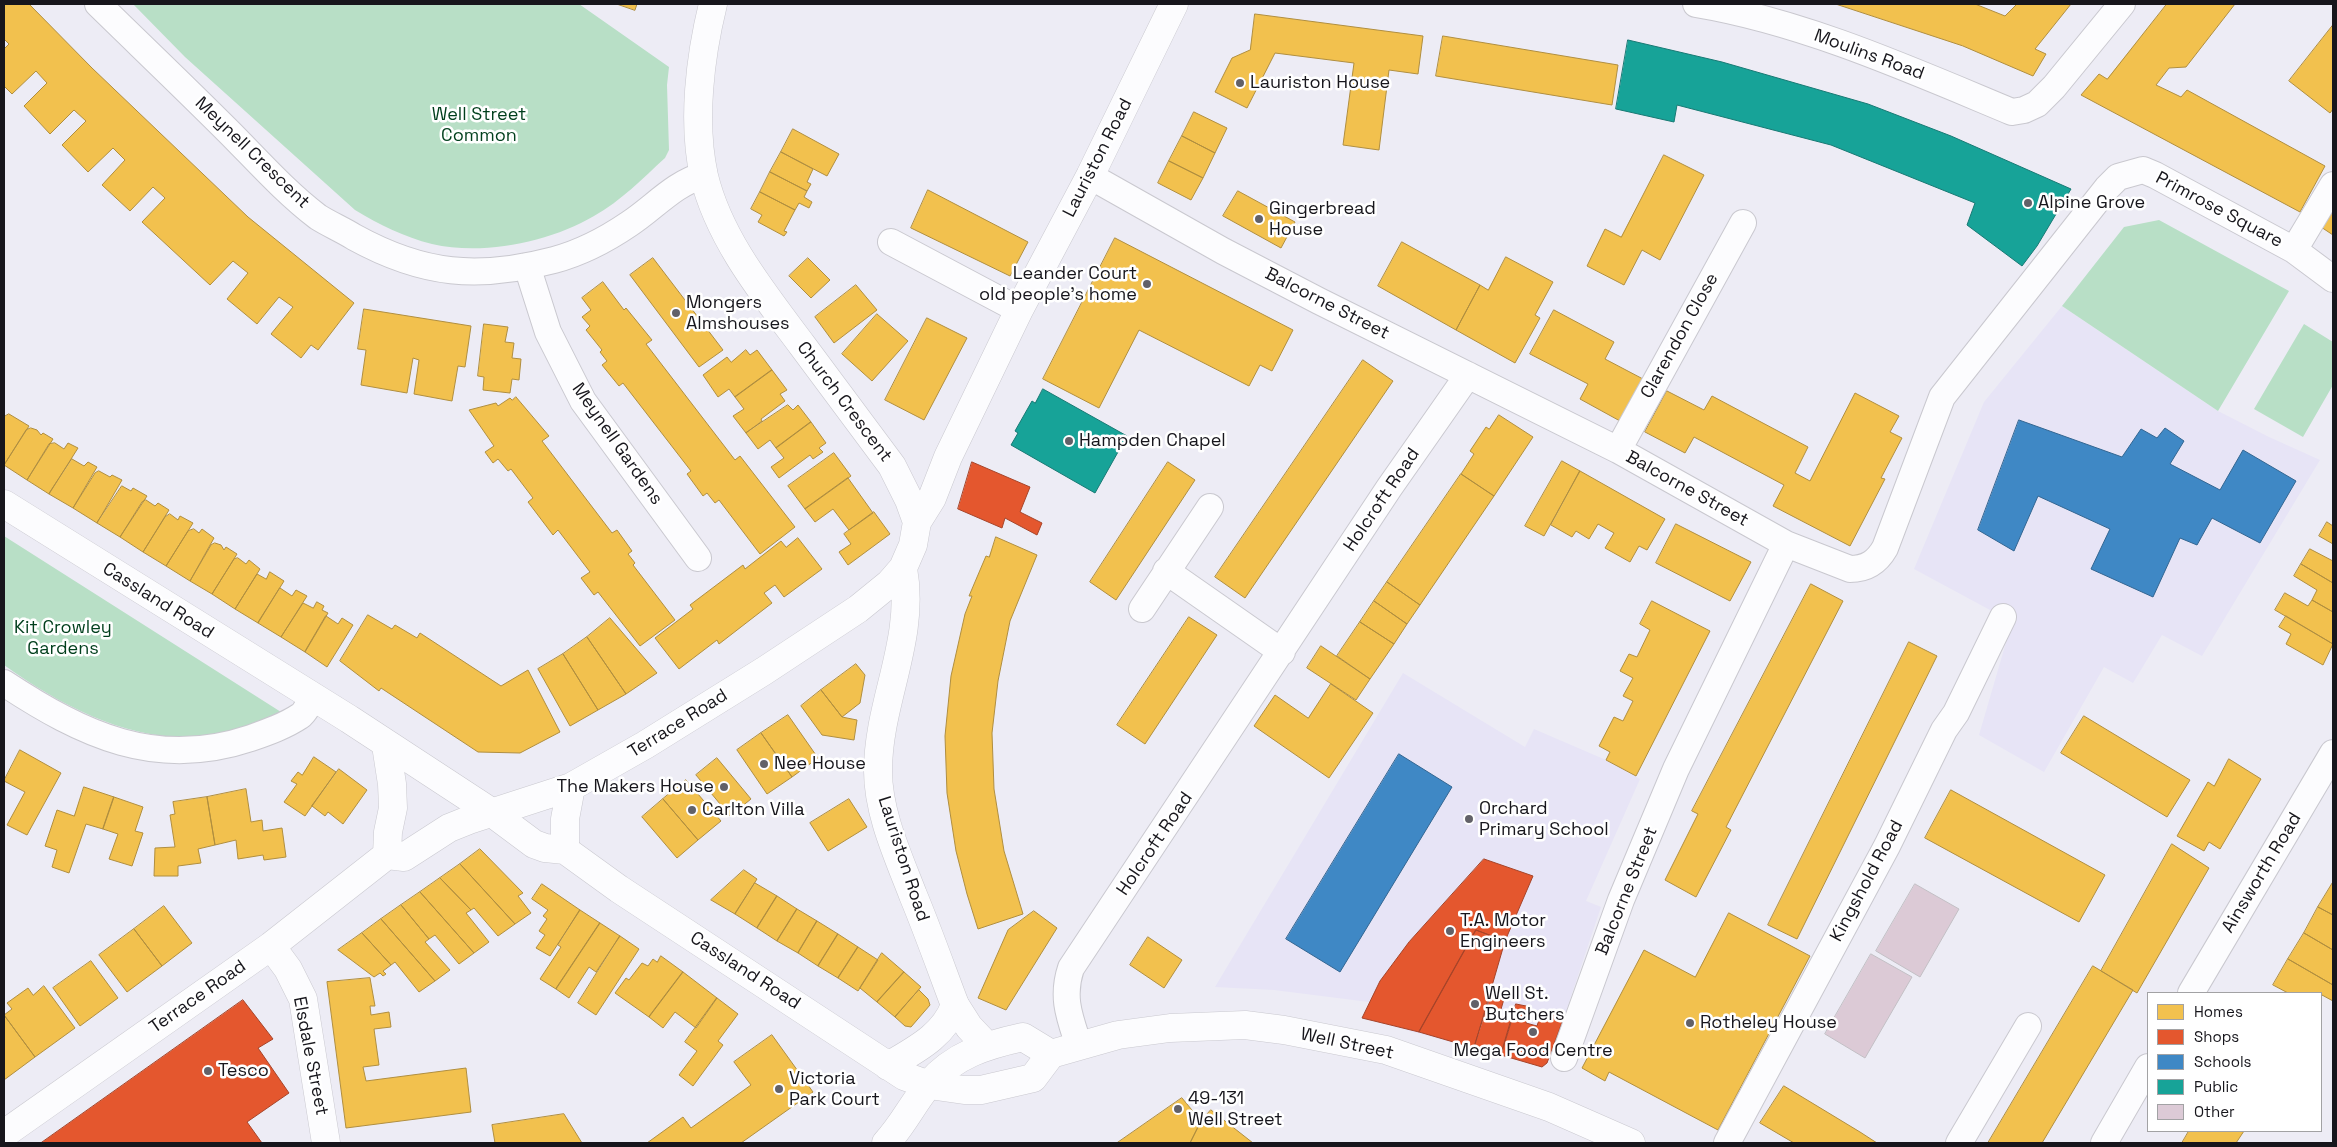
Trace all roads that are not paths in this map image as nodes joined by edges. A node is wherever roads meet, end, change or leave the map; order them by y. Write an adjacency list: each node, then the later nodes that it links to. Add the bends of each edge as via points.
1 (98, 4): 12 (street, Meynell Crescent, via 285,188 319,217 405,261 439,270 486,271)
2 (713, 4): 6 (street, Church Crescent, via 703,44 700,79 698,128)
3 (1174, 4): 7 (street, Lauriston Road)
4 (1696, 4): 5 (street, Moulins Road, via 1729,9 1809,33 1908,68 2012,112 2037,104)
5 (2122, 4)
6 (704, 176): 12 (street, Meynell Crescent, via 689,179 675,187 629,224 580,251); 18 (street, Church Crescent, via 716,212 744,263)
7 (1090, 176): 14 (street, Lauriston Road); 15 (street, Balcorne Street, via 1223,251)
8 (2333, 185): 11 (street, Primrose Square)
9 (1742, 223): 16 (street, Clarendon Close)
10 (891, 242): 14 (street)
11 (2294, 250): 13 (street, Primrose Square); 22 (street, Primrose Square, via 2143,170 2118,177 1942,397 1879,558 1860,569 1850,570)
12 (526, 266): 23 (street, Meynell Gardens, via 548,332 583,402)
13 (2333, 279)
14 (1020, 310): 17 (street, Lauriston Road)
15 (1468, 376): 16 (street, Balcorne Street); 28 (street, Holcroft Road, via 1389,488)
16 (1618, 450): 22 (street, Balcorne Street)
17 (948, 457): 18 (street, via 919,469); 21 (street, Lauriston Road, via 932,498)
18 (892, 466): 21 (street, Church Crescent)
19 (4, 504): 30 (street, Cassland Road)
20 (1210, 507): 25 (street)
21 (917, 522): 24 (street, Terrace Road, via 913,545)
22 (1786, 544): 44 (street, Balcorne Street, via 1676,769 1621,900)
23 (698, 558)
24 (903, 568): 33 (street, Terrace Road, via 858,609 645,745); 39 (street, Lauriston Road, via 907,588 905,624 881,738 879,786 890,832)
25 (1166, 571): 26 (street); 28 (street)
26 (1142, 609)
27 (2003, 617): 52 (street, Kingshold Road, via 1887,846)
28 (1282, 652): 42 (street, Holcroft Road, via 1071,968 1065,985 1067,1007)
29 (4, 683): 30 (street, via 37,705 89,732 125,744 158,750 197,751 252,737 301,716)
30 (313, 698): 31 (street, Cassland Road)
31 (386, 745): 34 (street, Cassland Road); 36 (street, via 393,808)
32 (2333, 753): 38 (street, Ainsworth Road)
33 (571, 787): 34 (street, Terrace Road); 35 (street, via 565,819)
34 (491, 812): 35 (street, Cassland Road, via 534,844); 36 (street, Terrace Road, via 449,828 404,857)
35 (565, 850): 45 (street, Cassland Road)
36 (387, 855): 37 (street, Terrace Road)
37 (271, 946): 48 (street, Terrace Road); 49 (street, Elsdale Street, via 288,969 303,1000)
38 (2192, 992)
39 (955, 1005): 41 (street, Lauriston Road); 45 (street, via 946,1024 935,1035)
40 (2028, 1026): 53 (street)
41 (987, 1046): 43 (street, via 1023,1037); 47 (street, via 944,1069)
42 (1079, 1046): 43 (street, Well Street); 51 (street, Well Street, via 1118,1034 1170,1028 1245,1025 1284,1030 1386,1050 1548,1107)
43 (1051, 1054): 47 (street, via 1033,1078 981,1090)
44 (1564, 1058)
45 (888, 1066): 47 (street, Cassland Road)
46 (2147, 1069): 54 (street)
47 (929, 1085): 50 (street)
48 (4, 1134)
49 (326, 1143)
50 (886, 1143)
51 (1631, 1143)
52 (1727, 1143)
53 (1960, 1143)
54 (2104, 1143)

